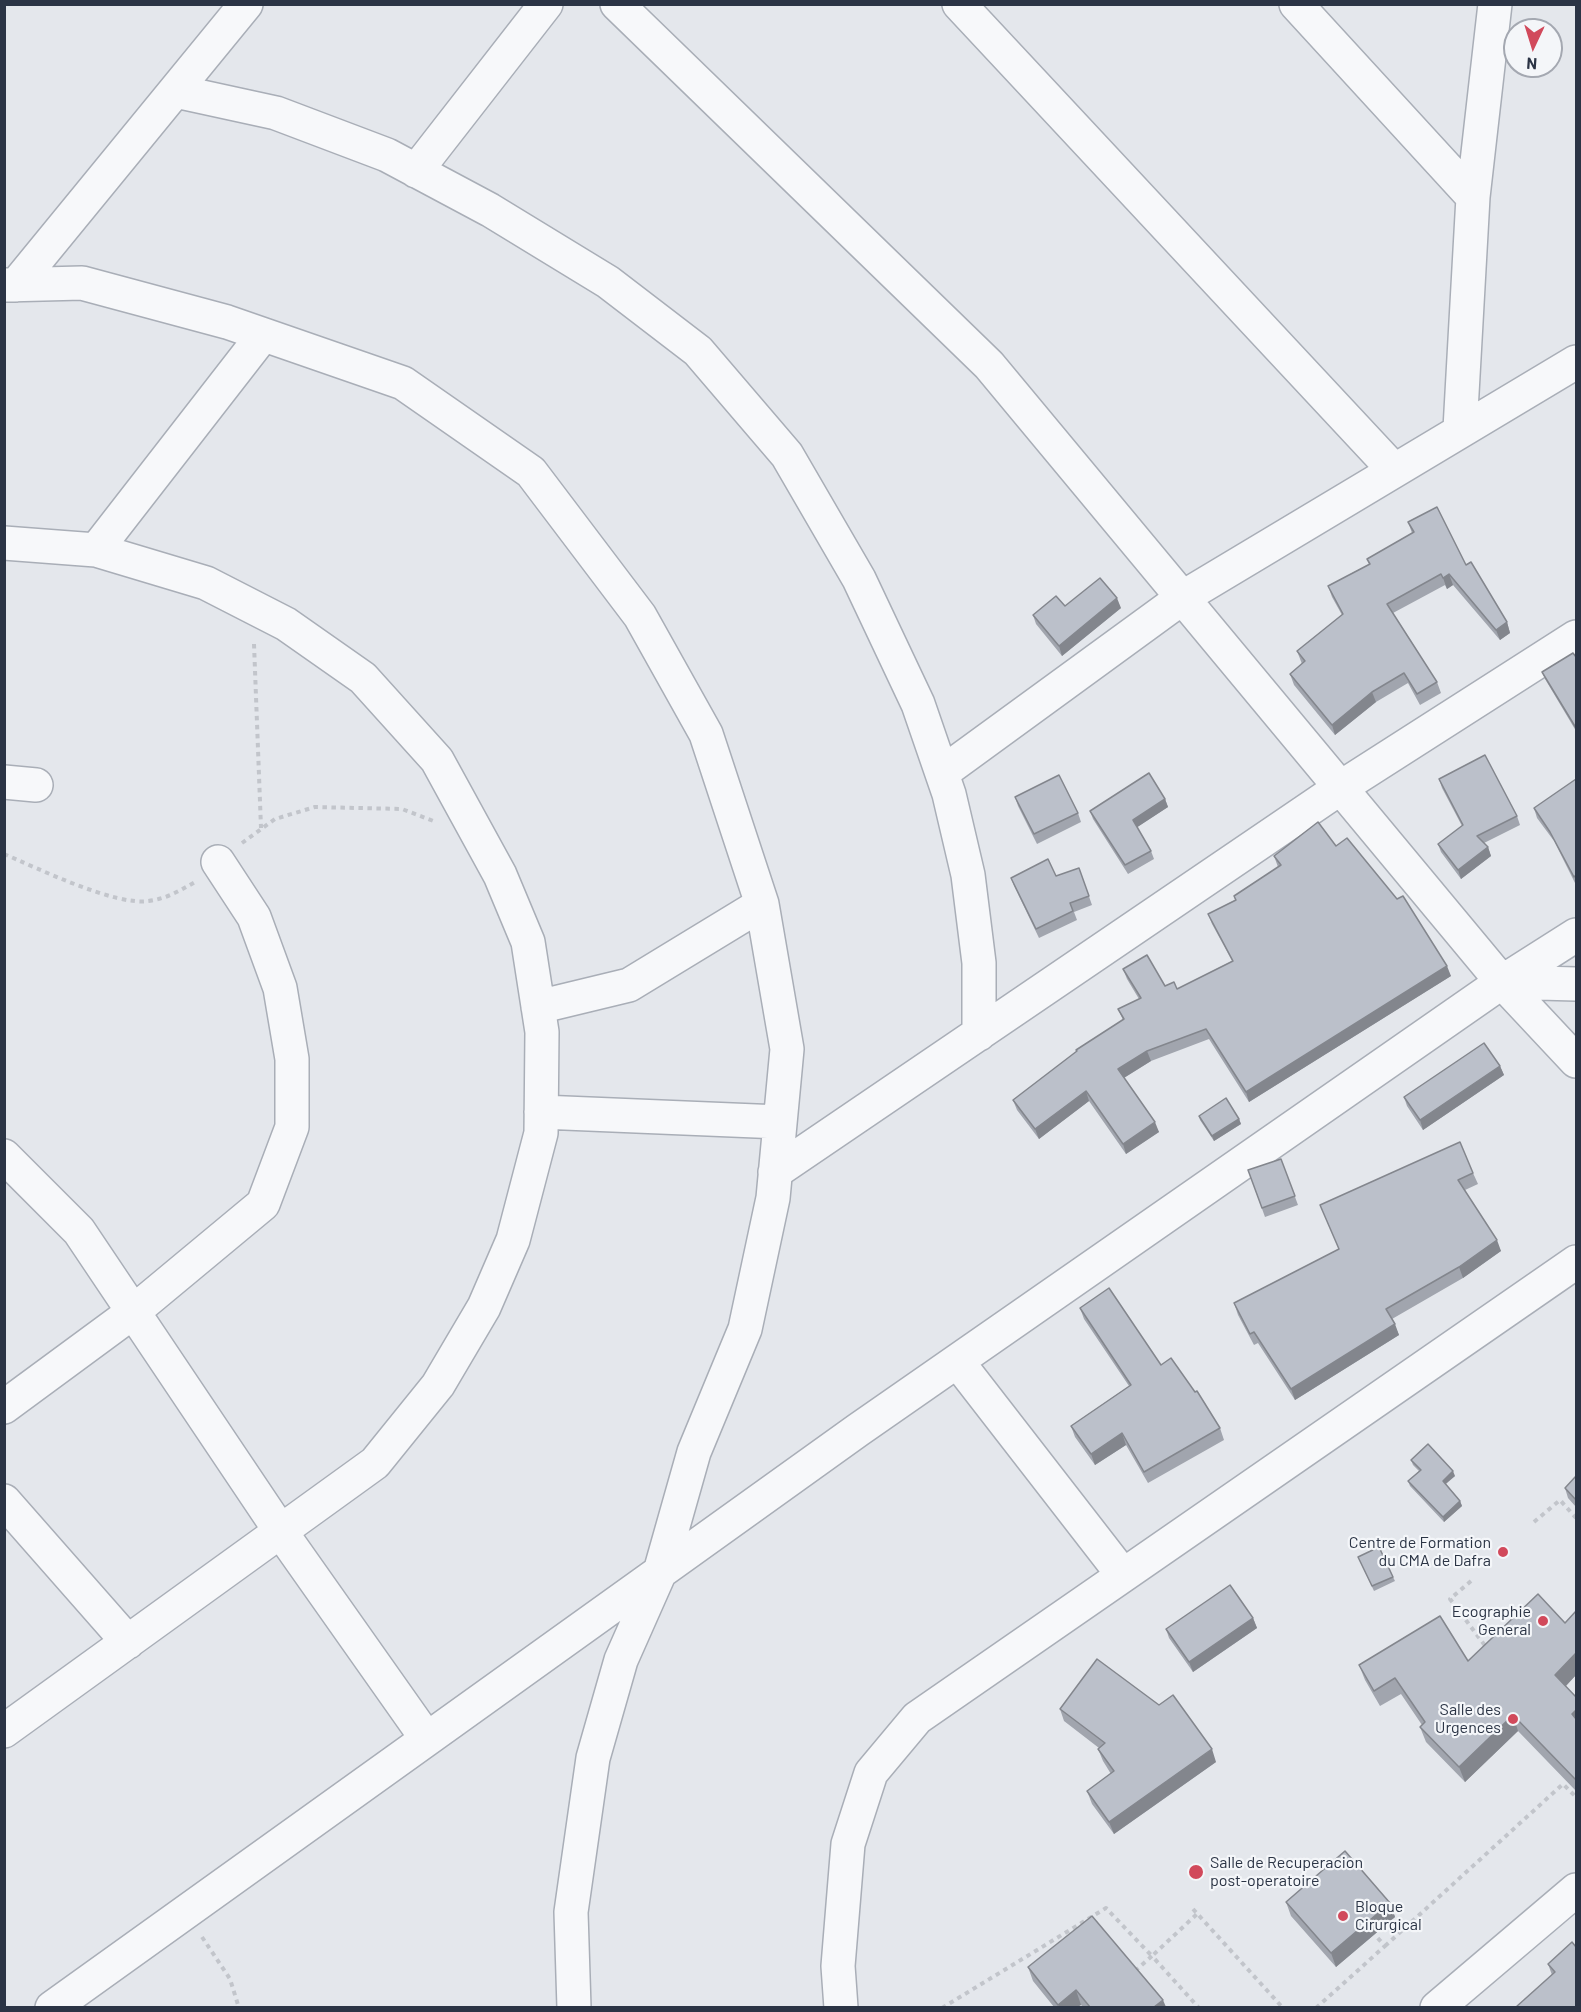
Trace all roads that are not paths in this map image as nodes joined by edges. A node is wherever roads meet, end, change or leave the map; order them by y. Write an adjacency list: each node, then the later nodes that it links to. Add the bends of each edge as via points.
1 (246, 4): 7 (street)
2 (546, 4): 8 (street)
3 (617, 4): 17 (street, via 989,365)
4 (959, 4): 14 (street)
5 (1296, 4): 9 (street)
6 (1496, 4): 9 (street)
7 (175, 91): 8 (street, via 276,113 387,155); 10 (street)
8 (416, 171): 19 (street, via 490,210 608,282 698,351 787,455 859,579 918,704)
9 (1473, 197): 13 (street)
10 (10, 285): 11 (street, via 82,283)
11 (263, 335): 16 (street); 22 (street, via 403,383 531,472 640,616 706,734)
12 (1576, 362): 13 (street)
13 (1460, 429): 14 (street)
14 (1394, 470): 17 (street)
15 (4, 543): 16 (street)
16 (96, 550): 26 (street, via 206,583 286,624 363,678 437,760 500,875 528,942)
17 (1182, 598): 19 (street); 20 (street)
18 (1576, 637): 20 (street)
19 (942, 773): 27 (street, via 968,875 979,963)
20 (1340, 788): 24 (street); 27 (street)
21 (218, 862): 34 (street, via 254,917 280,988 292,1059 292,1127 263,1204)
22 (762, 904): 26 (street, via 629,985); 30 (street, via 787,1049)
23 (1576, 935): 24 (street)
24 (1502, 982): 25 (street); 28 (street); 35 (street)
25 (1576, 984)
26 (538, 1008): 29 (street, via 542,1032)
27 (979, 1034): 32 (street)
28 (1576, 1061)
29 (541, 1112): 30 (street); 38 (street, via 541,1133 513,1240 484,1307 438,1385 375,1463)
30 (780, 1122): 32 (street)
31 (4, 1156): 34 (street, via 79,1231)
32 (776, 1172): 39 (street, via 745,1329 694,1452)
33 (1576, 1262): 40 (street)
34 (133, 1312): 36 (street); 38 (street)
35 (957, 1361): 39 (street); 40 (street)
36 (4, 1407)
37 (4, 1500): 41 (street)
38 (281, 1532): 41 (street); 43 (street)
39 (660, 1572): 43 (street); 46 (street, via 621,1660 593,1758 571,1912)
40 (1123, 1575): 47 (street, via 917,1718 871,1773 848,1844 838,1966)
41 (128, 1642): 42 (street)
42 (4, 1731)
43 (426, 1739): 45 (street)
44 (1576, 1890): 48 (street)
45 (52, 2007)
46 (574, 2007)
47 (841, 2007)
48 (1437, 2007)

